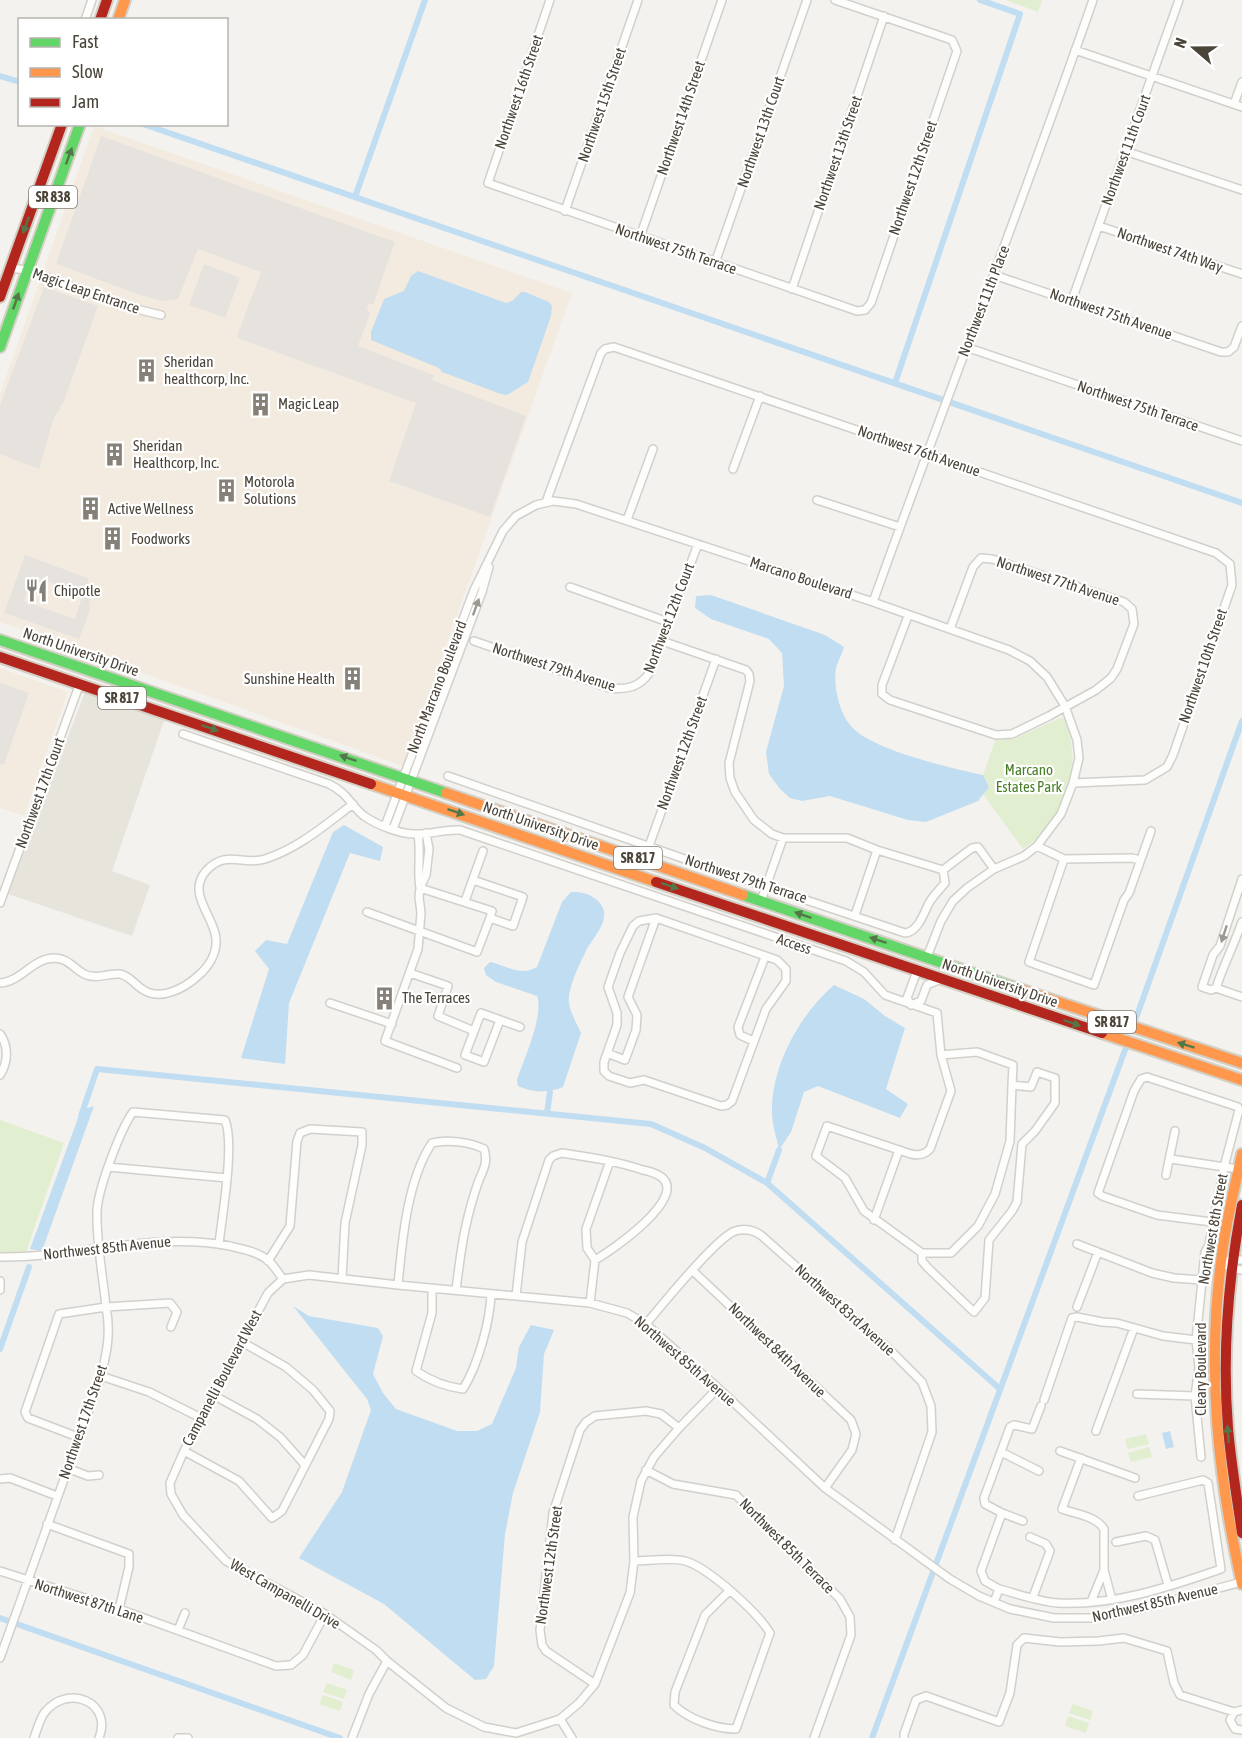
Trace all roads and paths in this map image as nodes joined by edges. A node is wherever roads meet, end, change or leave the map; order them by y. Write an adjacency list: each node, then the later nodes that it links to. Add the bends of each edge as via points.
1 (92, 0): 12 (street)
2 (107, 0): 13 (main road)
3 (125, 0): 14 (main road)
4 (550, 0): 23 (street, Northwest 16th Street)
5 (638, 0): 25 (street, Northwest 15th Street)
6 (722, 0): 27 (street, Northwest 14th Street)
7 (807, 0): 28 (street, Northwest 13th Court)
8 (834, 0): 11 (street)
9 (1093, 0): 15 (street, Northwest 11th Place)
10 (1179, 0): 16 (street, Northwest 11th Court)
11 (884, 16): 33 (street, Northwest 13th Street); 36 (street, Northwest 12th Street, via 951,40 957,51 871,303)
12 (86, 18)
13 (101, 18)
14 (119, 18)
15 (1076, 50): 16 (street); 32 (street, Northwest 11th Place)
16 (1152, 76): 18 (street); 22 (street, Northwest 11th Court)
17 (1242, 82): 18 (street)
18 (1234, 104): 19 (street)
19 (1242, 107)
20 (61, 126): 29 (main road, SR 838, one-way to 29)
21 (79, 126): 30 (main road, SR 838, one-way to 21)
22 (1125, 151): 24 (street); 26 (street, Northwest 11th Court)
23 (488, 183): 25 (street, Northwest 75th Terrace)
24 (1242, 190)
25 (565, 211): 27 (street, Northwest 75th Terrace)
26 (1099, 226): 31 (street, Northwest 74th Way); 35 (street, Northwest 11th Court)
27 (640, 237): 28 (street, Northwest 75th Terrace)
28 (715, 263): 33 (street, Northwest 75th Terrace)
29 (10, 268): 30 (street, Magic Leap Entrance); 34 (main road, SR 838)
30 (27, 270): 37 (street, Magic Leap Entrance); 39 (main road, SR 838, one-way to 30)
31 (1242, 274)
32 (994, 275): 35 (street, Northwest 75th Avenue); 40 (street, Northwest 11th Place)
33 (792, 289): 36 (street, Northwest 75th Terrace, via 857,311)
34 (0, 297)
35 (1072, 300): 38 (street, Northwest 75th Avenue, via 1221,352 1234,347)
36 (865, 310)
37 (161, 315)
38 (1242, 326)
39 (0, 347)
40 (966, 347): 42 (street, Northwest 75th Terrace); 44 (street, Northwest 11th Place)
41 (760, 396): 44 (street, Northwest 76th Avenue); 45 (street); 47 (street, Northwest 76th Avenue, via 614,347 605,349)
42 (1242, 441)
43 (653, 449): 49 (street)
44 (928, 455): 50 (street, Northwest 11th Place); 52 (street, Northwest 76th Avenue, via 1216,553)
45 (733, 469)
46 (817, 500): 50 (street)
47 (546, 502): 48 (street, Marcano Boulevard); 49 (street, Marcano Boulevard, via 564,501)
48 (516, 516): 73 (street, North Marcano Boulevard, via 502,531 474,590)
49 (627, 520): 51 (street, Marcano Boulevard)
50 (900, 527): 54 (street, Northwest 11th Place)
51 (698, 544): 54 (street, Marcano Boulevard); 56 (street, Northwest 12th Court)
52 (1230, 564): 74 (street, Northwest 10th Street, via 1232,585 1167,767 1145,780)
53 (570, 587): 56 (street)
54 (873, 602): 55 (street, Marcano Boulevard)
55 (908, 616): 57 (street, Marcano Boulevard); 68 (street, via 882,685 882,694 890,700 996,735 1012,734)
56 (668, 622): 60 (street, Northwest 12th Court)
57 (950, 629): 68 (street, Marcano Boulevard, via 1030,661 1047,677); 68 (street, Northwest 77th Avenue, via 973,567 981,558 1124,602 1132,609 1134,624 1117,669 1096,690)
58 (0, 640): 63 (main road, North University Drive / SR 817)
59 (474, 641): 67 (street, Northwest 79th Avenue, via 610,688)
60 (662, 641): 62 (street); 67 (street, Northwest 12th Court, via 650,672)
61 (0, 657): 65 (main road, North University Drive / SR 817)
62 (716, 659): 81 (street, via 749,674 730,756 735,792 759,825); 82 (street, Northwest 12th Street)
63 (82, 668): 64 (main road, North University Drive / SR 817); 65 (main road, via 75,674)
64 (98, 674): 66 (main road); 69 (main road, North University Drive / SR 817)
65 (57, 676): 66 (main road, North University Drive / SR 817)
66 (80, 683): 71 (main road, North University Drive / SR 817, one-way to 71); 96 (street, Northwest 17th Court)
67 (633, 687)
68 (1065, 706): 74 (street, Marcano Boulevard, via 1079,758)
69 (270, 732): 71 (main road); 73 (main road, North University Drive / SR 817, one-way to 69)
70 (183, 734): 76 (street, Access, via 329,784)
71 (233, 736): 75 (main road, North University Drive / SR 817)
72 (448, 776): 82 (street, Northwest 79th Terrace)
73 (408, 778): 75 (street, North Marcano Boulevard); 94 (main road, North University Drive / SR 817)
74 (1073, 783): 83 (street, Marcano Boulevard, via 1061,814)
75 (402, 794): 77 (street, North Marcano Boulevard); 78 (street, North Marcano Boulevard); 100 (main road, North University Drive / SR 817, one-way to 100)
76 (353, 804): 77 (street, Access, via 364,816); 111 (street, via 290,849 257,860 228,858 205,872 200,900 216,940 211,960 200,974 176,990 153,994 126,976 90,976 66,960 52,958)
77 (385, 826): 78 (street, Access)
78 (393, 829): 80 (street, Access)
79 (1151, 831): 87 (street)
80 (422, 834): 93 (street); 116 (street, Access, via 460,830 846,961 864,972 885,995)
81 (783, 838): 85 (street, via 847,838); 92 (street)
82 (649, 846): 92 (street, Northwest 79th Terrace)
83 (1037, 846): 86 (street); 88 (street)
84 (483, 850): 91 (street)
85 (877, 850): 89 (street); 99 (street)
86 (1064, 859): 87 (street); 87 (street, via 1029,962 1094,985)
87 (1140, 860)
88 (994, 869): 89 (street, via 978,847); 107 (street, via 953,901)
89 (943, 870): 99 (street, Northwest 79th Terrace, via 945,883 909,934)
90 (1242, 879): 112 (street, one-way to 112, via 1202,987)
91 (472, 880): 95 (street); 101 (street, via 523,897 513,926)
92 (765, 886): 94 (street); 99 (street, Northwest 79th Terrace)
93 (420, 888): 95 (street); 104 (street)
94 (761, 900): 97 (main road, North University Drive / SR 817)
95 (465, 901): 101 (street, via 492,911)
96 (0, 903)
97 (777, 906): 100 (main road); 107 (main road, North University Drive / SR 817, one-way to 97)
98 (368, 912): 104 (street)
99 (855, 915)
100 (764, 917): 105 (main road, North University Drive / SR 817)
101 (490, 918): 104 (street, via 477,952)
102 (656, 918): 106 (street); 123 (street, via 633,926 620,953 608,987 617,1025); 123 (street, via 628,997 638,1015 636,1030 625,1060)
103 (1242, 922): 112 (street)
104 (418, 932): 109 (street, via 418,949)
105 (848, 948): 107 (main road, via 912,960); 108 (main road, North University Drive / SR 817)
106 (765, 957): 122 (street, via 738,1027 740,1035); 122 (street, via 783,964 786,981 766,1009)
107 (927, 957): 113 (main road, North University Drive / SR 817)
108 (917, 971): 110 (main road, North University Drive / SR 817); 113 (main road, via 941,968 1015,992); 116 (street, via 907,998)
109 (410, 973): 118 (street); 120 (street, via 448,986 438,1016)
110 (942, 979): 116 (street, via 927,985 921,1001); 128 (main road, North University Drive / SR 817, one-way to 128)
111 (0, 983)
112 (1216, 988): 114 (street)
113 (1022, 990): 125 (main road, North University Drive / SR 817, one-way to 113)
114 (1242, 997)
115 (330, 1003): 118 (street)
116 (911, 1005): 124 (street, Access, via 938,1013)
117 (500, 1020): 119 (street); 120 (street, via 481,1013); 120 (street, via 484,1062 465,1055)
118 (392, 1024): 126 (street, via 385,1041)
119 (520, 1027)
120 (474, 1031)
121 (0, 1034): 127 (street, via 6,1049)
122 (753, 1041): 123 (street, via 732,1101 721,1106 644,1080 630,1083 609,1076 604,1071)
123 (607, 1053)
124 (941, 1055): 129 (street, via 977,1052 1013,1065); 131 (street, via 951,1091 930,1149 918,1156)
125 (1242, 1063)
126 (457, 1068)
127 (0, 1075)
128 (1242, 1080)
129 (1012, 1085): 148 (street, via 1010,1141 995,1194 978,1226 951,1253); 148 (street, via 1031,1087 1037,1072 1055,1078 1055,1103 1022,1144 1017,1202 990,1238 985,1298 974,1312 927,1268)
130 (1175, 1131): 133 (street)
131 (899, 1150): 141 (street); 141 (street, via 827,1126 816,1156 845,1178 858,1203)
132 (1242, 1154): 137 (main road, Cleary Boulevard)
133 (1171, 1159): 136 (street); 138 (street)
134 (610, 1161): 151 (street, via 586,1229 587,1248); 151 (street, via 659,1175 666,1184 666,1195 630,1237); 164 (street, via 562,1153 549,1161 526,1225)
135 (108, 1167): 139 (street); 139 (street, Northwest 17th Street, via 133,1112 225,1120 229,1129); 145 (street, Northwest 17th Street, via 97,1210)
136 (1224, 1167): 137 (street); 142 (street, Northwest 8th Street); 142 (street, Northwest 8th Street, via 1238,1107 1147,1077 1142,1079 1134,1091 1098,1193 1156,1215)
137 (1238, 1169): 150 (main road, Cleary Boulevard)
138 (1166, 1175)
139 (227, 1178): 143 (street)
140 (1242, 1205): 153 (main road, Cleary Boulevard)
141 (874, 1220): 148 (street)
142 (1212, 1221): 147 (street, Northwest 8th Street)
143 (219, 1244): 145 (street, Northwest 85th Avenue, via 170,1240); 152 (street, Northwest 85th Avenue, via 248,1250)
144 (1077, 1244): 146 (street)
145 (100, 1247): 149 (street, Northwest 85th Avenue); 166 (street, Northwest 17th Street)
146 (1098, 1251): 157 (street, via 1152,1273); 167 (street)
147 (1205, 1252): 150 (street); 157 (street, Northwest 8th Street)
148 (922, 1253)
149 (0, 1257)
150 (1221, 1258): 153 (street); 174 (main road, Cleary Boulevard)
151 (595, 1260): 165 (street)
152 (268, 1261): 155 (street, Northwest 85th Avenue); 156 (street, via 290,1226 300,1133 310,1129 362,1132 345,1223)
153 (1237, 1264): 198 (main road, Cleary Boulevard, one-way to 153, via 1225,1367)
154 (693, 1271): 168 (street); 197 (street, Northwest 84th Avenue, via 851,1420 856,1434 852,1450); 208 (street, Northwest 83rd Avenue, via 725,1237 744,1229 753,1231 922,1382 931,1406 932,1432)
155 (283, 1279): 156 (street, Northwest 85th Avenue, via 309,1275); 172 (street, Campanelli Boulevard West, via 268,1293)
156 (342, 1279): 159 (street, Northwest 85th Avenue)
157 (1202, 1280): 171 (street, Northwest 8th Street)
158 (0, 1281): 161 (street)
159 (398, 1286): 160 (street, Northwest 85th Avenue); 162 (street, via 410,1201 425,1153 432,1143 440,1141 475,1145 484,1149 487,1160 468,1210)
160 (432, 1288): 162 (street, Northwest 85th Avenue); 163 (street, via 432,1313 416,1371 463,1389 489,1319)
161 (0, 1290)
162 (456, 1290): 163 (street, Northwest 85th Avenue)
163 (491, 1294): 164 (street, Northwest 85th Avenue)
164 (516, 1296): 165 (street, Northwest 85th Avenue)
165 (590, 1303): 168 (street, Northwest 85th Avenue, via 617,1309)
166 (106, 1307): 169 (street, via 170,1302 177,1312); 175 (street, Northwest 17th Street, via 109,1345); 183 (street, via 59,1314 25,1412 28,1418)
167 (1077, 1307)
168 (646, 1324): 176 (street, Northwest 85th Avenue)
169 (171, 1327)
170 (1134, 1328): 171 (street); 182 (street); 186 (street, via 1072,1318 1032,1429 1010,1427)
171 (1196, 1340): 173 (street, Northwest 8th Street)
172 (242, 1342): 178 (street, Campanelli Boulevard West); 189 (street, via 286,1367 330,1411)
173 (1199, 1366): 174 (street); 179 (street, Northwest 8th Street)
174 (1214, 1367): 198 (main road, Cleary Boulevard, via 1216,1418)
175 (101, 1376): 180 (street, via 149,1392); 183 (street, Northwest 17th Street)
176 (718, 1388): 181 (street); 197 (street, Northwest 85th Avenue)
177 (1137, 1394): 179 (street)
178 (213, 1395): 180 (street, Campanelli Boulevard West); 189 (street, via 257,1419)
179 (1196, 1396): 187 (street, Northwest 8th Street)
180 (201, 1418): 184 (street, Campanelli Boulevard West)
181 (679, 1428): 191 (street); 230 (street, Northwest 12th Street, via 650,1411 601,1414 580,1430 575,1443 553,1513 540,1630 542,1645 552,1656)
182 (1096, 1431)
183 (78, 1437): 190 (street, Northwest 17th Street)
184 (183, 1451): 189 (street, via 239,1481 272,1518 282,1511); 196 (street, Campanelli Boulevard West)
185 (1060, 1451): 188 (street)
186 (1001, 1452): 192 (street); 203 (street, via 984,1500)
187 (1201, 1456)
188 (1080, 1458): 195 (street); 211 (street, via 1062,1509 1096,1521 1104,1529)
189 (304, 1464)
190 (67, 1468): 193 (street, via 88,1476); 199 (street, Northwest 17th Street)
191 (646, 1470): 210 (street, via 635,1503); 240 (street, Northwest 85th Terrace, via 673,1484 736,1495 840,1599 850,1617 851,1635)
192 (1039, 1471)
193 (99, 1475)
194 (4, 1478): 199 (street)
195 (1135, 1478)
196 (170, 1483): 226 (street, West Campanelli Drive, via 171,1494 183,1515 226,1561)
197 (825, 1488): 208 (street, Northwest 85th Avenue)
198 (1234, 1492): 201 (main road, Cleary Boulevard); 202 (main road, Cleary Boulevard)
199 (57, 1496): 205 (street, Northwest 17th Street)
200 (1138, 1496): 215 (street, via 1203,1480 1208,1483 1221,1569)
201 (1240, 1503): 202 (main road); 206 (main road, Cleary Boulevard)
202 (1225, 1506): 214 (main road, Cleary Boulevard)
203 (1002, 1513): 204 (street); 216 (street, via 981,1571 985,1581)
204 (1023, 1521)
205 (47, 1524): 213 (street, Northwest 17th Street); 224 (street, via 129,1554)
206 (1242, 1533)
207 (1030, 1537): 219 (street, via 1046,1544 1050,1551)
208 (895, 1540): 221 (street, Northwest 85th Avenue, via 950,1579)
209 (1116, 1542): 215 (street, via 1146,1536 1155,1540)
210 (634, 1561): 217 (street, via 684,1560 704,1569); 230 (street, via 630,1593)
211 (1104, 1570): 220 (street); 222 (street)
212 (0, 1571): 213 (street, Northwest 87th Lane)
213 (28, 1581): 224 (street, Northwest 87th Lane); 228 (street, Northwest 17th Street)
214 (1242, 1583): 223 (street, Northwest 85th Avenue)
215 (1168, 1585): 218 (street)
216 (999, 1590): 219 (street); 221 (street)
217 (729, 1591): 217 (street, via 770,1633 736,1729 682,1713 674,1705 675,1692 705,1615)
218 (1140, 1594): 220 (street); 223 (street)
219 (1033, 1597): 222 (street, via 1056,1603)
220 (1112, 1600): 222 (street)
221 (994, 1602): 223 (street, Northwest 85th Avenue, via 1029,1614 1062,1619 1099,1618)
222 (1091, 1602)
223 (1143, 1608)
224 (119, 1609): 227 (street, Northwest 87th Lane)
225 (185, 1613): 227 (street)
226 (325, 1614): 227 (street, Northwest 87th Lane, via 303,1655 291,1665 276,1666); 229 (street, West Campanelli Drive)
227 (178, 1630)
228 (0, 1658)
229 (387, 1661): 232 (street, West Campanelli Drive, via 446,1708 484,1727 516,1733); 234 (street)
230 (595, 1684): 232 (street)
231 (1238, 1711): 233 (street, via 1231,1717 1231,1724); 241 (street, via 1180,1695 1167,1651 1124,1638 1060,1642 1028,1637 1017,1645 1010,1693 999,1722 926,1696 916,1700)
232 (560, 1719): 239 (street)
233 (1242, 1730)
234 (353, 1737)
235 (34, 1738): 236 (street, via 44,1713 59,1700 71,1697 84,1699 94,1707 102,1722)
236 (99, 1738)
237 (178, 1738): 238 (street)
238 (188, 1738)
239 (572, 1738)
240 (814, 1738)
241 (904, 1738)

